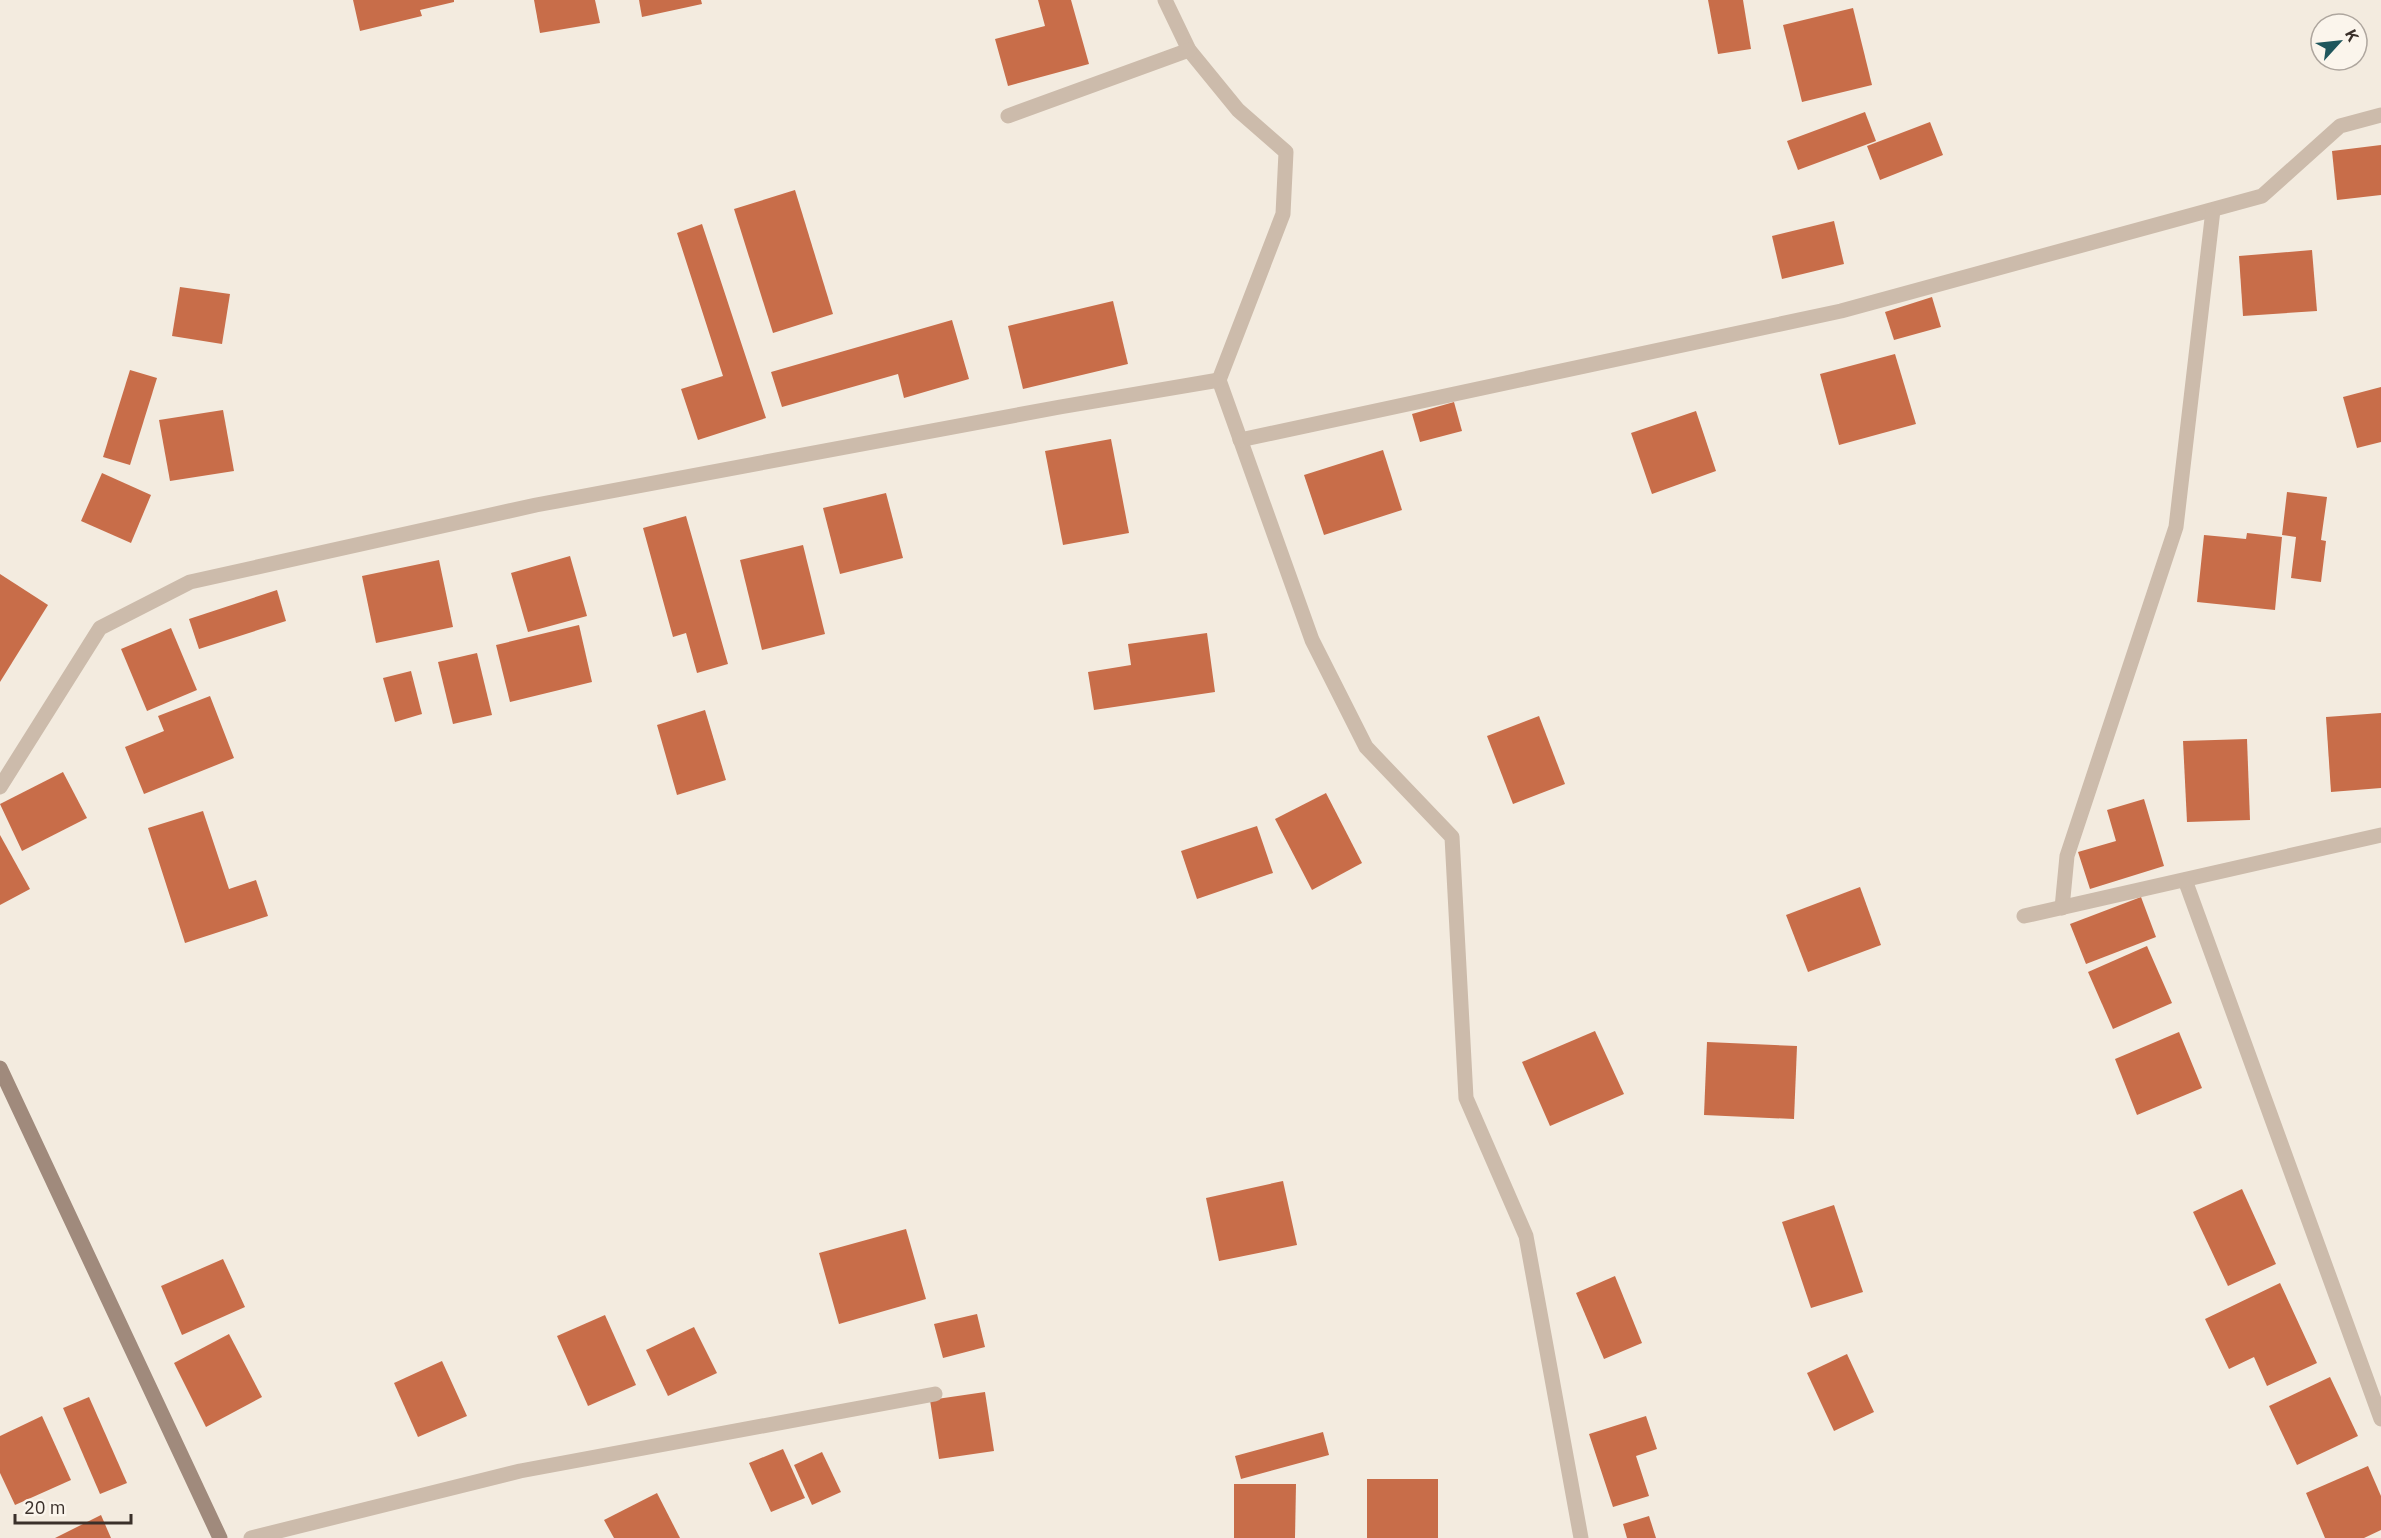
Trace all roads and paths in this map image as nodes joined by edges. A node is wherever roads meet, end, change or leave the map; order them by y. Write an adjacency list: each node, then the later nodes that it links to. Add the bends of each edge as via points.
1 (1165, 0): 2 (street)
2 (1189, 50): 4 (street); 6 (street, via 1238,110 1286,152 1283,214)
3 (2381, 115): 5 (street, via 2340,126 2262,196)
4 (1008, 116)
5 (2213, 210): 7 (street, via 1841,311); 11 (street, via 2176,527 2067,856)
6 (1219, 380): 7 (street); 8 (street, via 536,505 190,582 100,628)
7 (1240, 440): 18 (street, via 1312,640 1366,747 1452,837 1466,1098 1526,1236)
8 (0, 787)
9 (2381, 835): 10 (street)
10 (2185, 880): 11 (street); 15 (street)
11 (2062, 908): 12 (street)
12 (2024, 916)
13 (0, 1068): 16 (street)
14 (935, 1394): 17 (street, via 520,1471)
15 (2381, 1419)
16 (220, 1538)
17 (251, 1538)
18 (1581, 1538)

